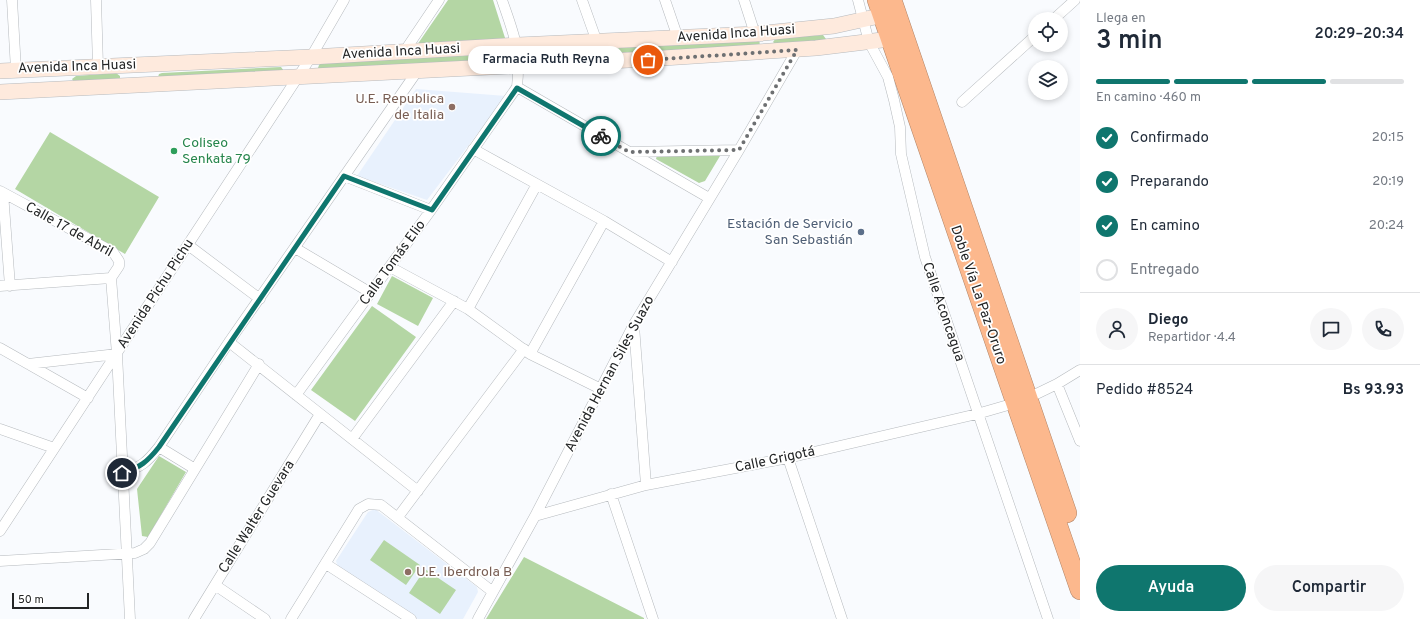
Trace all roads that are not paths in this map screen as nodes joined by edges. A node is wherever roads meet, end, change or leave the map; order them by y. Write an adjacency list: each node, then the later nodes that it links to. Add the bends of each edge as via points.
1 (12, 0): 29 (street)
2 (96, 0): 26 (street)
3 (344, 0): 24 (street, Avenida Pichu Pichu)
4 (440, 0): 22 (street)
5 (502, 0): 20 (street)
6 (582, 0): 17 (street)
7 (665, 0): 15 (street)
8 (744, 0): 14 (street)
9 (858, 0): 13 (street, Calle Aconcagua)
10 (1075, 0): 12 (street)
11 (887, 7): 13 (street, Avenida Inca Huasi); 16 (highway, Doble Vía La Paz-Oruro); 69 (highway, Doble Vía La Paz-Oruro)
12 (1062, 12)
13 (863, 20): 14 (street, Avenida Inca Huasi, via 834,26); 18 (street, Calle Aconcagua)
14 (762, 33): 15 (street, Avenida Inca Huasi); 23 (street)
15 (678, 38): 17 (street, Avenida Inca Huasi)
16 (890, 39): 18 (street, Avenida Inca Huasi); 69 (highway, Doble Vía La Paz-Oruro)
17 (597, 42): 20 (street, Avenida Inca Huasi)
18 (869, 42): 21 (street, Avenida Inca Huasi); 71 (street, Calle Aconcagua, via 888,77 900,127 901,154 924,257)
19 (1028, 42): 37 (street)
20 (518, 45): 22 (street, Avenida Inca Huasi); 27 (street)
21 (797, 50): 23 (street, Avenida Inca Huasi); 39 (street, Avenida Hernan Siles Suazo)
22 (404, 52): 24 (street, Avenida Inca Huasi)
23 (771, 52): 27 (street, Avenida Inca Huasi)
24 (311, 57): 25 (street, Avenida Inca Huasi); 32 (street, Avenida Pichu Pichu)
25 (137, 65): 26 (street, Avenida Inca Huasi); 33 (street)
26 (98, 66): 28 (street, Avenida Inca Huasi)
27 (519, 67): 30 (street, Avenida Inca Huasi); 34 (street)
28 (50, 68): 29 (street, Avenida Inca Huasi); 35 (street)
29 (16, 70): 31 (street, Avenida Inca Huasi)
30 (418, 70): 32 (street, Avenida Inca Huasi); 41 (street)
31 (0, 71)
32 (297, 78): 33 (street, Avenida Inca Huasi); 47 (street, Avenida Pichu Pichu)
33 (140, 86): 35 (street, Avenida Inca Huasi)
34 (517, 88): 38 (street, Calle Tomás Elio); 40 (street)
35 (50, 90): 36 (street, Avenida Inca Huasi)
36 (0, 92)
37 (962, 102)
38 (473, 149): 42 (street); 45 (street, Calle Tomás Elio)
39 (739, 150): 40 (street); 44 (street, Avenida Hernan Siles Suazo)
40 (629, 152): 44 (street)
41 (344, 176): 45 (street); 48 (street)
42 (537, 184): 46 (street); 56 (street)
43 (1, 192): 51 (street, Calle 17 de Abril, via 113,252 119,261); 52 (street)
44 (709, 198): 49 (street, Avenida Hernan Siles Suazo)
45 (432, 210): 50 (street, Calle Tomás Elio)
46 (604, 221): 49 (street); 60 (street)
47 (188, 245): 54 (street); 61 (street, Avenida Pichu Pichu)
48 (295, 248): 53 (street); 54 (street)
49 (672, 262): 57 (street, Avenida Hernan Siles Suazo)
50 (390, 267): 53 (street, Calle Tomás Elio); 55 (street)
51 (111, 278): 52 (street); 61 (street)
52 (5, 286)
53 (371, 293): 67 (street, Calle Tomás Elio)
54 (260, 299): 58 (street)
55 (454, 301): 56 (street); 73 (street)
56 (468, 309): 60 (street)
57 (634, 324): 66 (street, Avenida Hernan Siles Suazo); 80 (street)
58 (229, 342): 63 (street); 75 (street)
59 (0, 348): 62 (street)
60 (527, 352): 66 (street); 81 (street)
61 (117, 354): 62 (street); 68 (street, Avenida Pichu Pichu); 79 (street)
62 (28, 364): 68 (street)
63 (259, 364): 67 (street); 78 (street)
64 (1080, 370): 65 (street, Calle Grigotá)
65 (1057, 384): 69 (street, Calle Grigotá); 74 (street)
66 (601, 389): 83 (street, Avenida Hernan Siles Suazo)
67 (296, 395): 70 (street)
68 (88, 398): 76 (street, Avenida Pichu Pichu)
69 (1022, 400): 71 (street, Calle Grigotá); 86 (highway, Doble Vía La Paz-Oruro); 91 (highway, Doble Vía La Paz-Oruro)
70 (320, 414): 73 (street); 90 (street, Calle Walter Guevara)
71 (977, 414): 77 (street, Calle Grigotá); 101 (street, Calle Aconcagua)
72 (0, 429): 76 (street)
73 (352, 439): 81 (street)
74 (1080, 441)
75 (159, 447): 78 (street); 79 (street, via 140,467)
76 (54, 448): 85 (street, Avenida Pichu Pichu)
77 (788, 458): 80 (street, Calle Grigotá); 100 (street)
78 (195, 469): 87 (street, via 150,543 139,552)
79 (122, 473): 87 (street)
80 (646, 485): 82 (street, Calle Grigotá)
81 (418, 491): 84 (street)
82 (611, 494): 83 (street, Calle Grigotá); 99 (street)
83 (535, 516): 92 (street, Avenida Hernan Siles Suazo)
84 (398, 517): 89 (street, via 381,505 362,506); 92 (street)
85 (0, 531)
86 (1080, 551)
87 (127, 553): 88 (street); 93 (street)
88 (0, 560)
89 (326, 564): 96 (street); 97 (street)
90 (215, 585): 94 (street, Calle Walter Guevara); 95 (street)
91 (1080, 590)
92 (493, 592): 98 (street, Avenida Hernan Siles Suazo)
93 (130, 619)
94 (194, 619)
95 (265, 619)
96 (291, 619)
97 (411, 619)
98 (478, 619)
99 (652, 619)
100 (842, 619)
101 (1048, 619)

